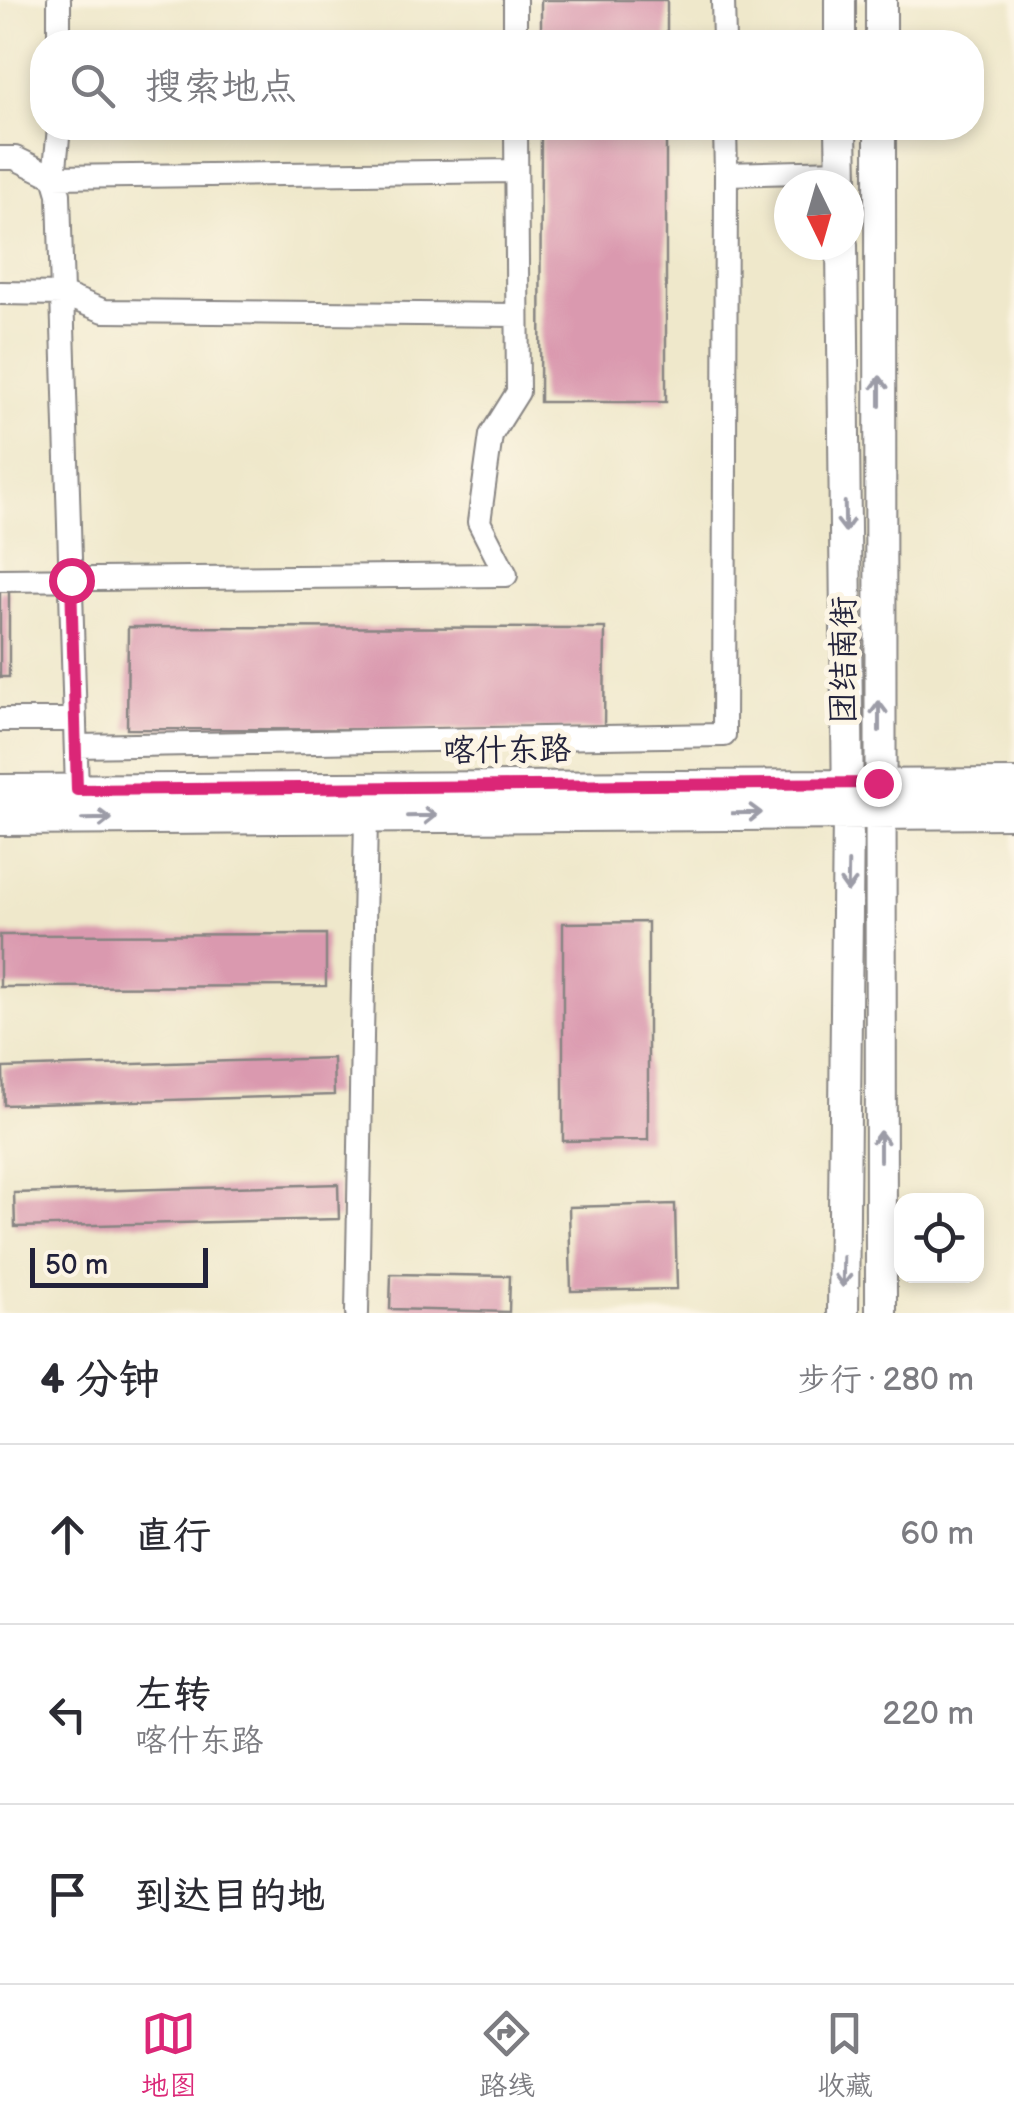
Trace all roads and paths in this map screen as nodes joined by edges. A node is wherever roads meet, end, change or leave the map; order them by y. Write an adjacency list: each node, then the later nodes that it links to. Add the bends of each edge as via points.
1 (60, 0): 6 (street)
2 (515, 0): 7 (street)
3 (723, 0): 8 (street)
4 (840, 0): 9 (main road)
5 (881, 0): 10 (main road)
6 (59, 30)
7 (516, 30)
8 (724, 30)
9 (840, 30)
10 (880, 30)
11 (57, 140): 21 (street)
12 (516, 140): 18 (street)
13 (725, 140): 19 (street)
14 (841, 140): 17 (main road)
15 (880, 140): 34 (main road, 团结南街, one-way to 15)
16 (0, 158): 21 (street, via 15,158)
17 (842, 170)
18 (516, 171): 21 (street); 25 (street)
19 (726, 174): 20 (street); 30 (street, via 724,735)
20 (774, 176)
21 (54, 178): 24 (street)
22 (843, 260): 34 (main road, one-way to 34)
23 (0, 293): 24 (street)
24 (62, 294): 25 (street, via 104,311); 27 (street)
25 (518, 315): 27 (street, via 518,392 492,435 479,522 506,575)
26 (0, 580): 27 (street)
27 (71, 580): 29 (street)
28 (0, 720): 29 (street)
29 (75, 720): 30 (street)
30 (76, 746): 33 (street)
31 (1014, 784): 34 (main road, 喀什东路)
32 (0, 790): 33 (main road, 喀什东路)
33 (77, 790): 34 (main road, 喀什东路)
34 (863, 797): 35 (main road, 喀什东路); 36 (main road, 喀什东路, one-way to 34); 39 (main road, one-way to 39); 40 (main road, 团结南街, one-way to 34)
35 (1014, 813)
36 (366, 816): 37 (main road, 喀什东路, one-way to 36); 38 (street)
37 (0, 820)
38 (356, 1313)
39 (842, 1313)
40 (881, 1313)

